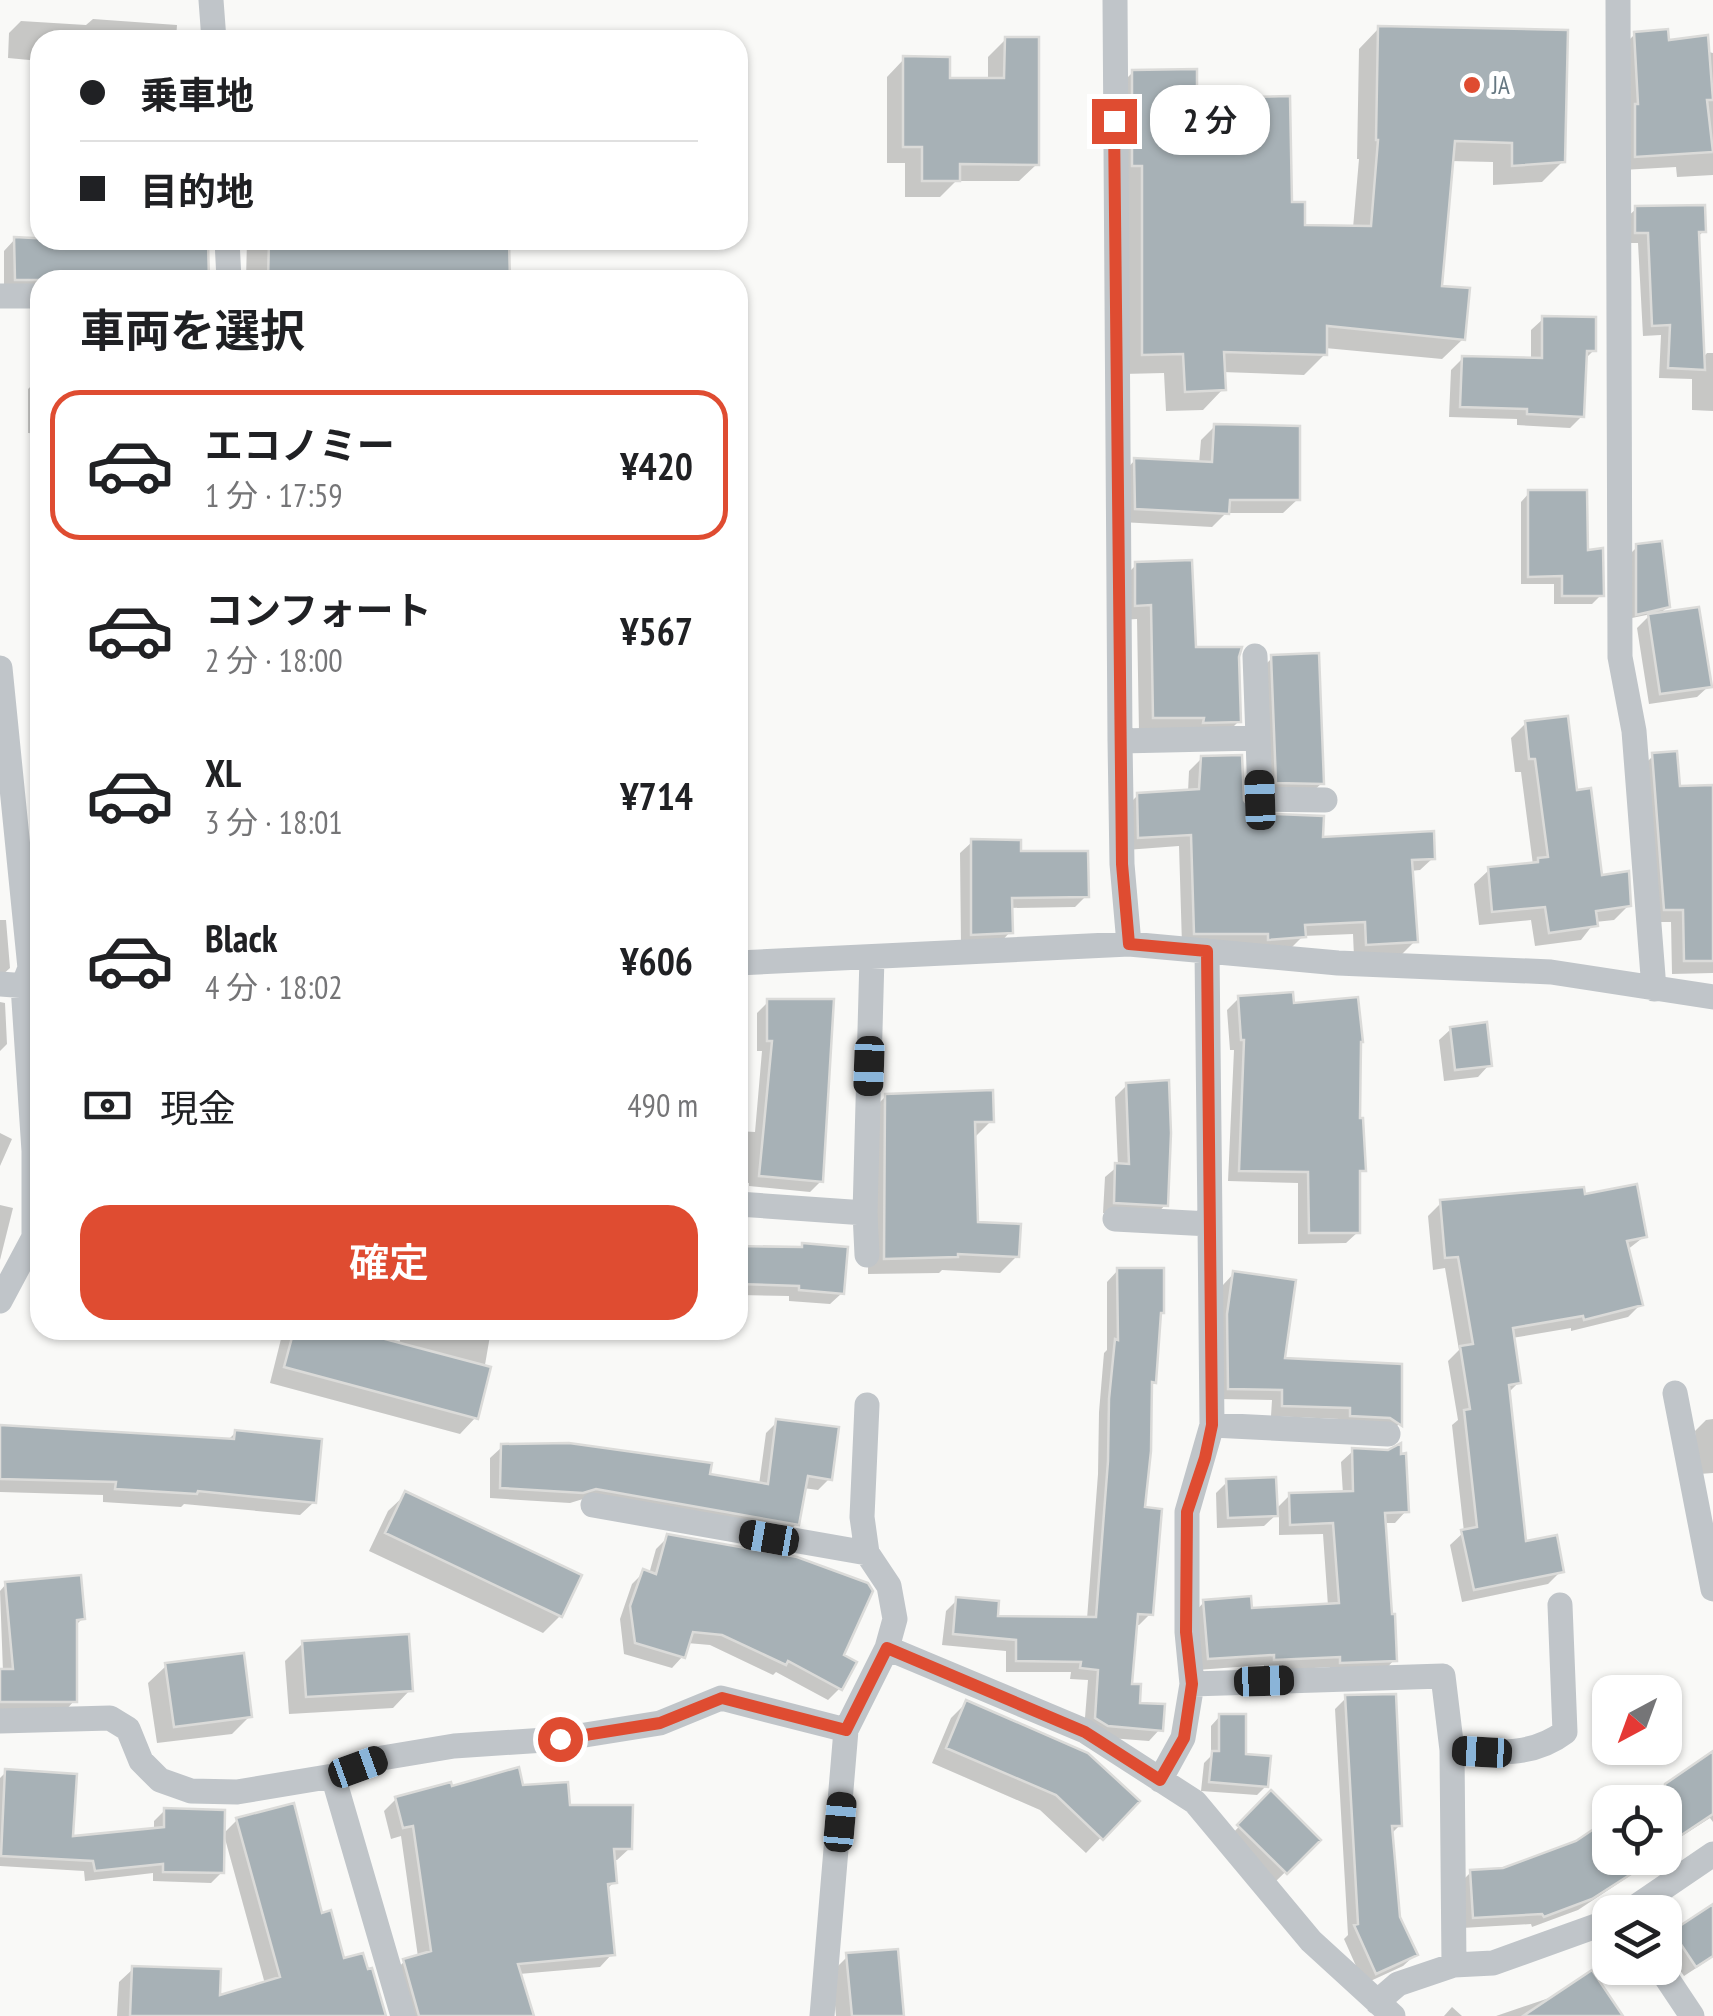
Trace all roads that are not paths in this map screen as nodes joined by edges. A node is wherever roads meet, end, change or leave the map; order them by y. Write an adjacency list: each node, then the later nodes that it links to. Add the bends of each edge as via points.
1 (211, 0): 4 (street)
2 (1115, 0): 10 (street)
3 (1618, 0): 17 (street, via 1620,657 1634,731)
4 (213, 30)
5 (0, 296): 6 (street)
6 (30, 296)
7 (1255, 656): 9 (street)
8 (0, 668): 16 (street, via 30,968)
9 (1258, 738): 10 (street); 11 (street, via 1260,800)
10 (1120, 741): 12 (street)
11 (1325, 800)
12 (1129, 944): 13 (street); 14 (street)
13 (1207, 951): 17 (street, via 1551,972); 23 (street)
14 (872, 956): 15 (street); 21 (street)
15 (748, 962)
16 (21, 986): 19 (street)
17 (1654, 989): 18 (street)
18 (1713, 998)
19 (30, 1100)
20 (748, 1205): 21 (street)
21 (865, 1213): 25 (street)
22 (1115, 1218): 23 (street)
23 (1210, 1224): 29 (street)
24 (30, 1245): 26 (street)
25 (867, 1255)
26 (0, 1301)
27 (1675, 1393): 31 (street)
28 (867, 1405): 33 (street)
29 (1212, 1425): 30 (street); 37 (street, via 1187,1512)
30 (1388, 1434)
31 (1704, 1490): 34 (street)
32 (593, 1506): 33 (street)
33 (866, 1553): 36 (street, via 889,1586 895,1619)
34 (1713, 1589)
35 (1560, 1605): 40 (street, via 1566,1732 1514,1754)
36 (887, 1648): 39 (street); 42 (street, via 1085,1732)
37 (1192, 1684): 40 (street, via 1443,1676); 42 (street, via 1184,1738)
38 (0, 1721): 41 (street, via 110,1718 128,1729 142,1761 160,1780 191,1791 237,1792)
39 (846, 1730): 41 (street, via 722,1698 660,1723 454,1746 382,1758); 50 (street)
40 (1452, 1750): 46 (street)
41 (333, 1776): 49 (street)
42 (1160, 1780): 48 (street, via 1194,1802 1311,1941)
43 (1713, 1854): 44 (street)
44 (1653, 1895)
45 (1592, 1927): 46 (street, via 1493,1963)
46 (1454, 1965): 48 (street, via 1398,1984)
47 (1671, 1985): 51 (street)
48 (1385, 2009)
49 (403, 2016)
50 (822, 2016)
51 (1692, 2016)

